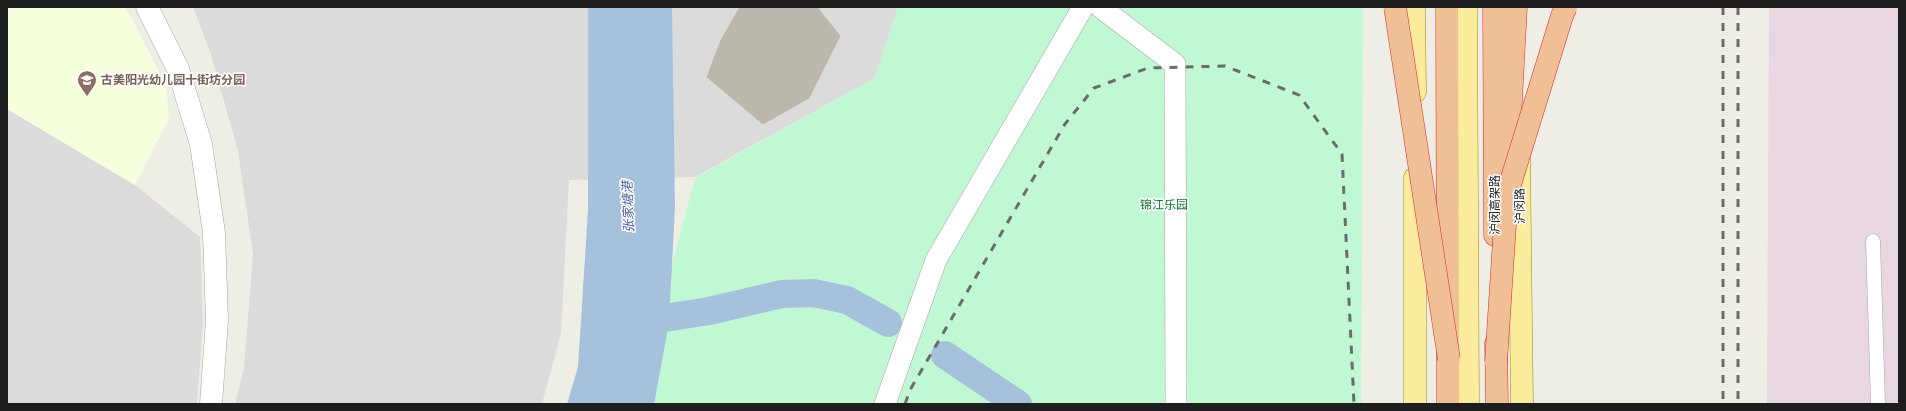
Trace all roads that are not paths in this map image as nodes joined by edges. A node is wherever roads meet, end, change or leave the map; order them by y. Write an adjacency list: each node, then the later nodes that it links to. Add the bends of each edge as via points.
1 (147, 7): 15 (street, via 178,69 200,144 214,233 218,320)
2 (1083, 7): 16 (street, via 936,260)
3 (1100, 7): 17 (street, via 1175,64)
4 (1395, 7): 14 (highway, bridge)
5 (1414, 7): 18 (main road)
6 (1447, 7): 14 (highway, bridge)
7 (1466, 7): 14 (main road)
8 (1494, 7): 13 (highway, 沪闵高架路, bridge)
9 (1517, 7): 11 (highway, bridge); 22 (main road, 沪闵路)
10 (1566, 7): 11 (highway, bridge)
11 (1507, 194): 13 (highway, bridge)
12 (1873, 241): 23 (lane)
13 (1496, 362): 21 (highway, 沪闵高架路)
14 (1458, 363): 19 (highway); 20 (main road)
15 (211, 404)
16 (885, 404)
17 (1176, 404)
18 (1415, 404)
19 (1448, 404)
20 (1468, 404)
21 (1496, 404)
22 (1522, 404)
23 (1878, 404)

